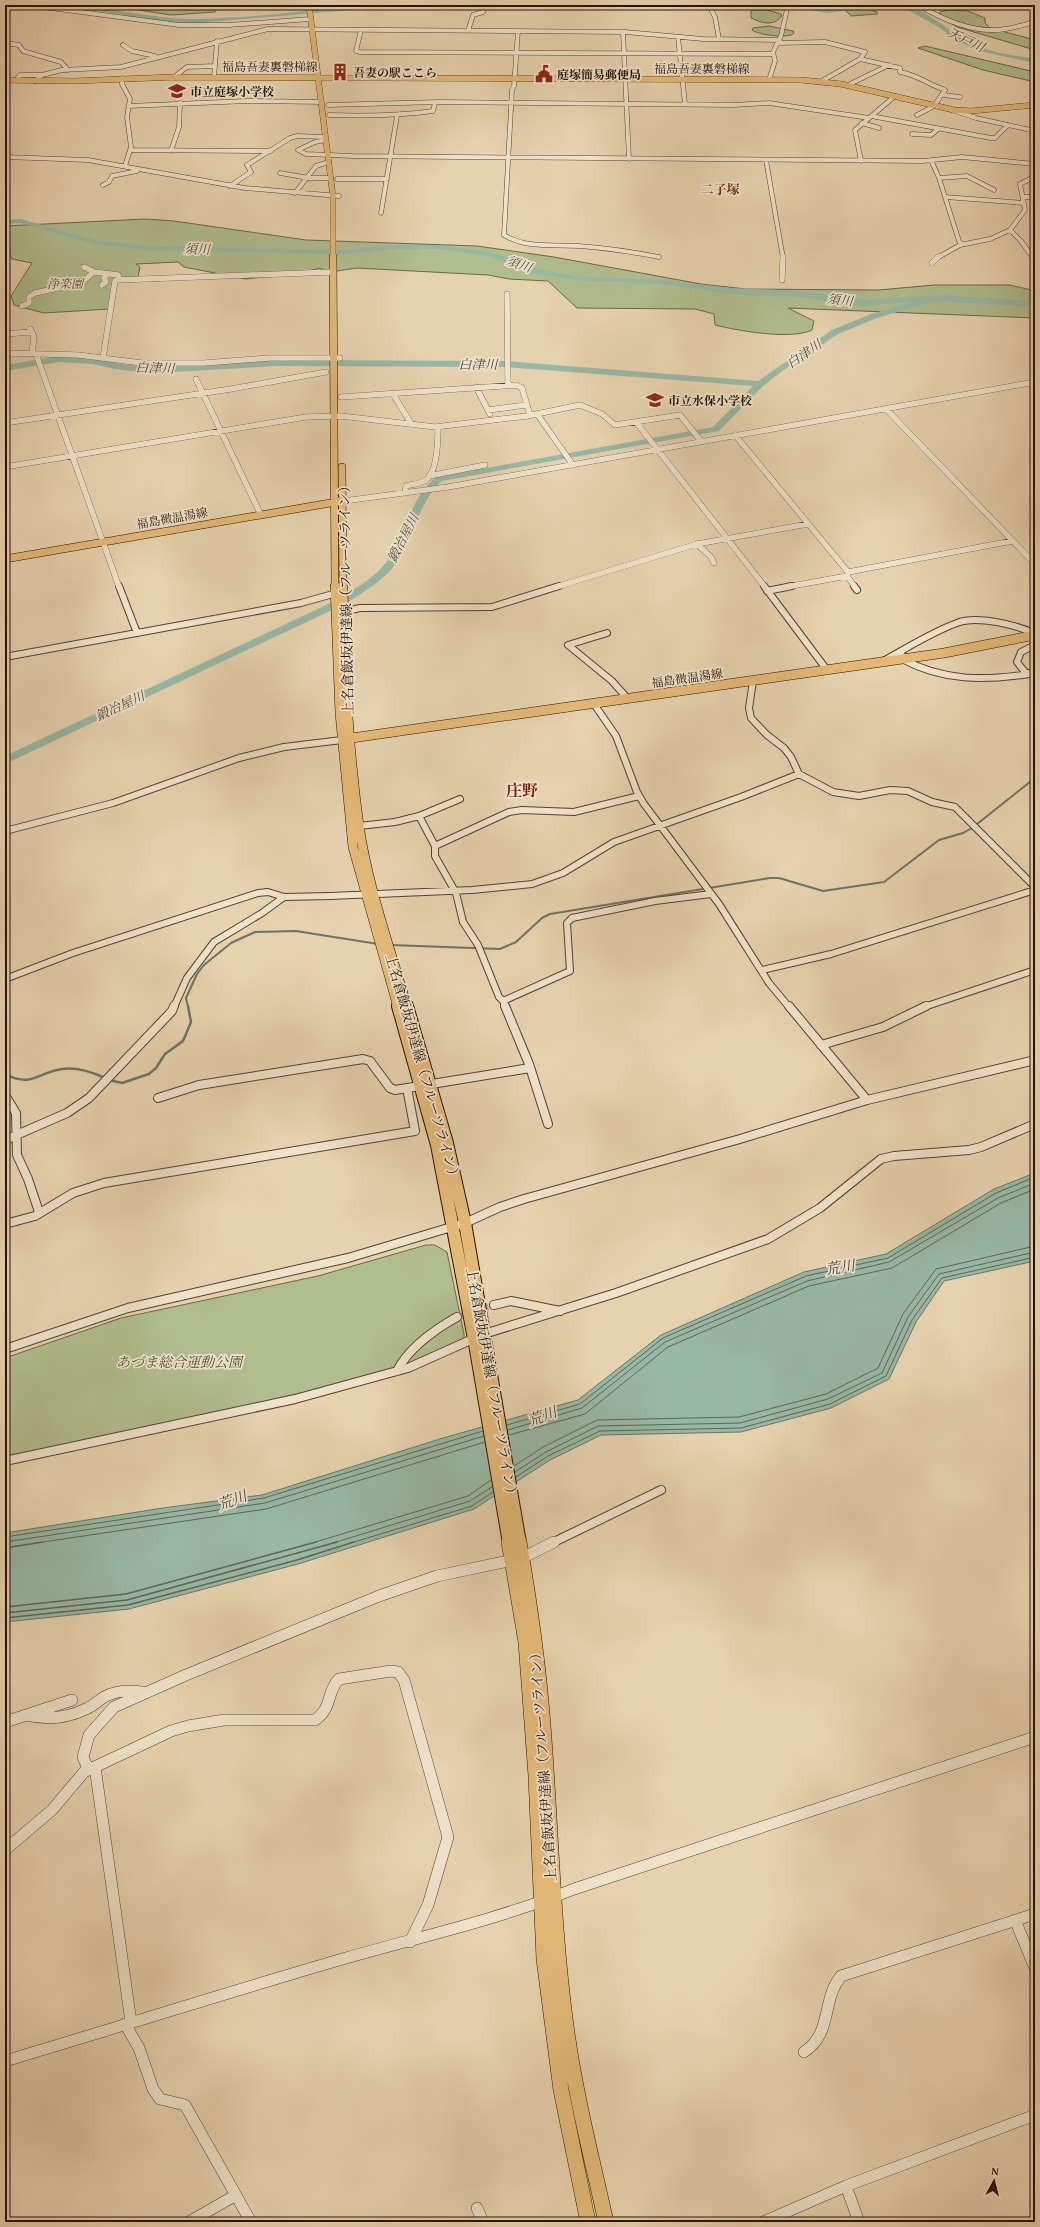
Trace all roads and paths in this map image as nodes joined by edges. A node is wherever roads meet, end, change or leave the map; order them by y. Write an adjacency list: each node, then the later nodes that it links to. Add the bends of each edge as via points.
1 (28, 5): 11 (street, via 179,25 229,25)
2 (273, 5): 3 (street)
3 (301, 5)
4 (495, 5): 15 (street, via 485,6 483,12 473,15)
5 (616, 5): 6 (street)
6 (658, 5)
7 (709, 5): 19 (street, via 715,17)
8 (788, 5): 22 (street)
9 (918, 5): 12 (street, via 938,17 971,27 995,30)
10 (309, 7): 11 (main road, 上名倉飯坂伊達線（フルーツライン）)
11 (310, 18): 13 (main road, 上名倉飯坂伊達線（フルーツライン）)
12 (1035, 22)
13 (312, 30): 14 (street); 21 (street, via 265,29); 38 (main road, 上名倉飯坂伊達線（フルーツライン）, via 315,57)
14 (361, 30): 15 (street); 25 (street, via 356,51 359,52)
15 (468, 31): 16 (street)
16 (518, 31): 17 (street); 25 (street)
17 (623, 32): 18 (street); 27 (street)
18 (678, 37): 19 (street); 28 (street)
19 (718, 40): 20 (street)
20 (741, 40): 22 (street); 26 (street)
21 (217, 41): 30 (street); 33 (street)
22 (779, 41): 29 (street); 31 (street, via 828,43 865,52)
23 (5, 43): 34 (street, via 19,45 23,51 56,59)
24 (123, 45): 30 (street, via 132,51)
25 (517, 53): 27 (street); 39 (street)
26 (742, 53): 28 (street); 29 (street)
27 (624, 54): 28 (street); 41 (street)
28 (680, 54): 42 (street)
29 (772, 54): 45 (street, via 775,61)
30 (157, 57): 34 (street, via 118,67)
31 (860, 59): 32 (street); 47 (street)
32 (889, 65): 48 (street); 51 (street, via 901,68 900,72 914,74 929,85 945,90)
33 (215, 66): 36 (street, via 187,67); 37 (street)
34 (68, 70): 35 (street)
35 (42, 75): 44 (street, via 20,75); 46 (street)
36 (174, 77): 37 (main road, 福島吾妻裏磐梯線); 40 (main road, 福島吾妻裏磐梯線)
37 (214, 77): 38 (main road, 福島吾妻裏磐梯線)
38 (321, 77): 39 (main road, 福島吾妻裏磐梯線); 53 (main road, 上名倉飯坂伊達線（フルーツライン）); 59 (main road, 上名倉飯坂伊達線（フルーツライン）)
39 (514, 77): 41 (main road, 福島吾妻裏磐梯線); 56 (street)
40 (122, 78): 46 (main road, 福島吾妻裏磐梯線); 60 (street, via 122,84 130,99)
41 (625, 78): 42 (main road, 福島吾妻裏磐梯線); 57 (street)
42 (682, 79): 45 (main road, 福島吾妻裏磐梯線); 58 (street)
43 (5, 80): 44 (main road, 福島吾妻裏磐梯線)
44 (19, 80): 46 (main road, 福島吾妻裏磐梯線)
45 (769, 80): 47 (main road, 福島吾妻裏磐梯線)
46 (35, 81)
47 (822, 81): 48 (main road, 福島吾妻裏磐梯線)
48 (848, 85): 50 (main road, 福島吾妻裏磐梯線)
49 (933, 95): 51 (street)
50 (895, 96): 61 (main road, 福島吾妻裏磐梯線); 67 (street, via 879,106)
51 (943, 96): 52 (street); 61 (street)
52 (960, 97)
53 (322, 102): 54 (street); 76 (main road, 上名倉飯坂伊達線（フルーツライン）)
54 (180, 103): 60 (street); 78 (street, via 179,127)
55 (435, 103): 56 (street); 59 (street); 66 (street, via 433,111)
56 (512, 103): 57 (street); 83 (street)
57 (626, 104): 58 (street); 84 (street)
58 (685, 104): 67 (street, via 733,105 762,102)
59 (328, 105): 64 (main road, 上名倉飯坂伊達線（フルーツライン）)
60 (128, 106): 77 (street)
61 (934, 106): 63 (main road, 福島吾妻裏磐梯線); 65 (street)
62 (1035, 106): 63 (main road, 福島吾妻裏磐梯線, via 972,111)
63 (948, 109): 70 (street)
64 (329, 115): 66 (street); 82 (main road, 上名倉飯坂伊達線（フルーツライン）)
65 (917, 115)
66 (397, 116): 81 (street)
67 (870, 117): 68 (street); 72 (street)
68 (862, 123): 71 (street); 87 (street, via 854,134)
69 (950, 125): 73 (street)
70 (1008, 125): 73 (street, via 994,138); 74 (street)
71 (879, 128)
72 (938, 129): 73 (street); 75 (street, via 931,135)
73 (946, 130)
74 (1035, 131)
75 (912, 134)
76 (326, 138): 79 (street, via 294,136); 82 (main road, 上名倉飯坂伊達線（フルーツライン）); 82 (street, via 298,150)
77 (131, 150): 78 (street); 89 (street)
78 (171, 150): 79 (street)
79 (271, 151): 99 (street, via 248,166 251,172)
80 (5, 157): 89 (street, via 88,160)
81 (391, 157): 82 (street); 83 (street); 96 (street)
82 (330, 158): 93 (street, via 319,164); 95 (main road, 上名倉飯坂伊達線（フルーツライン）)
83 (509, 158): 84 (street); 110 (street, via 504,236 544,246 577,246)
84 (629, 159): 85 (street)
85 (766, 160): 87 (street); 119 (street, via 785,266)
86 (931, 160): 87 (street); 88 (street, via 962,157); 94 (street)
87 (861, 161)
88 (1035, 164)
89 (125, 166): 90 (street)
90 (142, 170): 98 (street, via 112,176); 99 (street)
91 (280, 173): 93 (street)
92 (1035, 173): 97 (street)
93 (307, 177): 95 (street); 101 (street)
94 (939, 178): 100 (street, via 967,176); 103 (street)
95 (334, 179): 96 (street); 102 (main road, 上名倉飯坂伊達線（フルーツライン）)
96 (387, 179): 107 (street)
97 (1033, 179): 104 (street, via 1020,184)
98 (103, 185)
99 (230, 186): 101 (street)
100 (994, 190)
101 (294, 193): 102 (street)
102 (336, 196): 111 (main road, 上名倉飯坂伊達線（フルーツライン）)
103 (945, 197): 106 (street); 109 (street, via 959,242)
104 (1023, 197): 105 (street); 106 (street)
105 (1035, 197)
106 (1024, 203): 108 (street, via 1024,212)
107 (381, 213)
108 (1010, 230): 109 (street, via 990,239); 112 (street)
109 (962, 244): 113 (street)
110 (659, 257)
111 (336, 259): 116 (main road, 上名倉飯坂伊達線（フルーツライン）); 127 (main road, 上名倉飯坂伊達線（フルーツライン）)
112 (1035, 261)
113 (932, 263)
114 (84, 267): 115 (street)
115 (94, 272): 117 (street); 122 (street, via 81,283 35,293 29,297 29,303)
116 (333, 272): 118 (street); 127 (main road, 上名倉飯坂伊達線（フルーツライン）)
117 (108, 274): 118 (street, via 120,276); 120 (street, via 104,278 106,282)
118 (120, 280): 126 (street, via 115,281)
119 (782, 280)
120 (102, 285)
121 (507, 294): 131 (street)
122 (22, 306)
123 (5, 334): 125 (street, via 31,330 34,336)
124 (5, 353): 125 (street)
125 (34, 354): 126 (street); 140 (street)
126 (103, 358): 127 (street, via 135,363 196,364 269,358)
127 (336, 358): 128 (main road, 上名倉飯坂伊達線（フルーツライン）)
128 (333, 372): 133 (street); 135 (main road, 上名倉飯坂伊達線（フルーツライン）); 142 (main road, 上名倉飯坂伊達線（フルーツライン）)
129 (196, 379): 133 (street)
130 (1035, 382): 137 (street)
131 (508, 385): 132 (street); 136 (street, via 521,386)
132 (476, 386): 134 (street); 138 (street)
133 (203, 393): 140 (street); 148 (street)
134 (393, 394): 135 (street); 146 (street)
135 (341, 397): 142 (main road, 上名倉飯坂伊達線（フルーツライン）)
136 (526, 406): 138 (street); 141 (street)
137 (886, 409): 149 (street); 163 (street)
138 (488, 410): 143 (street)
139 (537, 414): 141 (street); 144 (street, via 580,405 605,416 612,424); 154 (street)
140 (58, 415): 145 (street); 152 (street)
141 (530, 415): 143 (street)
142 (337, 416): 146 (street); 148 (street, via 306,417); 158 (main road, 上名倉飯坂伊達線（フルーツライン）); 159 (main road, 上名倉飯坂伊達線（フルーツライン）)
143 (492, 419): 147 (street)
144 (636, 422): 150 (street, via 680,415); 151 (street)
145 (5, 423)
146 (412, 425): 147 (street)
147 (438, 427): 156 (street)
148 (221, 432): 152 (street); 160 (street)
149 (735, 436): 150 (street); 161 (street)
150 (701, 441): 151 (street)
151 (657, 449): 154 (street); 162 (street)
152 (72, 456): 155 (street); 164 (street)
153 (485, 465): 156 (street)
154 (572, 465): 157 (street)
155 (5, 467)
156 (429, 476): 157 (street, via 424,481 406,486)
157 (405, 493): 158 (street)
158 (344, 501): 159 (main road, 福島微温湯線); 172 (main road, 上名倉飯坂伊達線（フルーツライン）)
159 (335, 502): 160 (main road, 福島微温湯線); 172 (main road, 上名倉飯坂伊達線（フルーツライン）)
160 (261, 515): 164 (main road, 福島微温湯線)
161 (808, 524): 162 (street); 169 (street)
162 (726, 539): 165 (street); 171 (street)
163 (1012, 541): 168 (street); 169 (street)
164 (102, 542): 166 (main road, 福島微温湯線); 174 (street)
165 (697, 544): 167 (street); 173 (street, via 492,607 360,608)
166 (5, 559)
167 (714, 563)
168 (1035, 564)
169 (847, 574): 170 (street); 171 (street)
170 (857, 590)
171 (767, 591): 180 (street)
172 (339, 594): 173 (main road, 上名倉飯坂伊達線（フルーツライン）); 174 (street)
173 (339, 612): 185 (main road, 上名倉飯坂伊達線（フルーツライン）)
174 (137, 633): 179 (street)
175 (607, 633): 183 (street, via 568,645 612,681)
176 (1035, 634): 178 (main road, 福島微温湯線, via 978,647); 178 (street, via 1028,628 964,621 958,622)
177 (1035, 645): 181 (street, via 1021,652 1017,662 1021,668)
178 (903, 655): 180 (main road, 福島微温湯線, via 880,662); 181 (street, via 919,669 945,676 992,678)
179 (5, 657)
180 (827, 670): 182 (main road, 福島微温湯線)
181 (1032, 674)
182 (752, 681): 183 (main road, 福島微温湯線); 186 (street, via 749,708 751,718 767,736 784,748)
183 (628, 699): 184 (main road, 福島微温湯線)
184 (594, 704): 185 (main road, 福島微温湯線); 187 (street, via 614,732)
185 (347, 739): 190 (main road, 上名倉飯坂伊達線（フルーツライン）); 192 (street, via 284,747 239,758 113,803); 196 (main road, 上名倉飯坂伊達線（フルーツライン）, via 353,847)
186 (798, 774): 191 (street); 194 (street, via 833,792 859,796 890,790 908,791 932,802 955,807)
187 (639, 796): 191 (street); 193 (street, via 574,812 509,812)
188 (460, 799): 189 (street)
189 (419, 816): 190 (street); 193 (street)
190 (359, 826): 196 (main road, 上名倉飯坂伊達線（フルーツライン）)
191 (662, 826): 195 (street, via 603,847 563,873 540,882 520,886); 197 (street)
192 (5, 831)
193 (436, 846): 195 (street, via 434,856)
194 (1035, 889): 199 (street, via 831,954)
195 (454, 890): 196 (street); 202 (street, via 463,922 478,945 499,997)
196 (370, 893): 198 (street); 206 (main road, 上名倉飯坂伊達線（フルーツライン）)
197 (711, 894): 199 (street); 202 (street, via 655,901 572,918 567,923 570,971)
198 (284, 897): 201 (street, via 268,892 258,893 81,950); 215 (street, via 214,942 184,983 172,1011 89,1098 67,1113)
199 (762, 970): 203 (street, via 769,983)
200 (1035, 970): 203 (street, via 931,1004 883,1027)
201 (5, 979)
202 (504, 1001): 205 (street)
203 (821, 1045): 210 (street)
204 (1035, 1060): 210 (street)
205 (530, 1068): 206 (street); 213 (street)
206 (425, 1085): 207 (street); 211 (main road, 上名倉飯坂伊達線（フルーツライン）); 218 (main road, 上名倉飯坂伊達線（フルーツライン）, via 447,1143)
207 (407, 1088): 209 (street, via 390,1088 370,1061 363,1059 199,1085); 212 (street)
208 (5, 1095): 215 (street, via 16,1113)
209 (158, 1098)
210 (867, 1100): 218 (street, via 740,1139 524,1199)
211 (426, 1106): 212 (street); 220 (main road, 上名倉飯坂伊達線（フルーツライン）, via 438,1146)
212 (411, 1108): 217 (street, via 414,1131 104,1183 81,1189)
213 (548, 1124)
214 (1035, 1124): 222 (street, via 969,1150 881,1159 820,1208 768,1239)
215 (16, 1136): 216 (street); 217 (street, via 17,1155)
216 (5, 1140)
217 (39, 1212): 219 (street, via 35,1216)
218 (465, 1223): 220 (street); 224 (main road, 上名倉飯坂伊達線（フルーツライン）)
219 (5, 1224)
220 (454, 1226): 224 (main road, 上名倉飯坂伊達線（フルーツライン）); 225 (street, via 318,1266 128,1308)
221 (494, 1305): 222 (street, via 511,1302)
222 (560, 1312): 224 (street)
223 (457, 1317): 226 (street, via 440,1327 418,1346)
224 (480, 1339): 226 (street); 229 (main road, 上名倉飯坂伊達線（フルーツライン）)
225 (5, 1349)
226 (397, 1371): 227 (street, via 295,1399)
227 (5, 1461)
228 (661, 1490): 229 (street)
229 (517, 1555): 230 (street, via 437,1576 379,1596); 237 (main road, 上名倉飯坂伊達線（フルーツライン）)
230 (146, 1693): 232 (street, via 131,1691 111,1695 75,1714 36,1718); 235 (street, via 114,1707 89,1735 83,1757)
231 (72, 1700): 232 (street)
232 (26, 1715): 233 (street)
233 (5, 1722)
234 (1035, 1737): 237 (street)
235 (91, 1768): 236 (street, via 52,1810); 240 (street, via 184,1726 220,1721 315,1720 324,1714 338,1679 398,1672 404,1680 448,1837 428,1905); 242 (street)
236 (5, 1850)
237 (547, 1900): 240 (street); 252 (main road, 上名倉飯坂伊達線（フルーツライン）, via 544,1959 561,2090); 253 (main road, 上名倉飯坂伊達線（フルーツライン）, via 579,2100)
238 (1035, 1914): 239 (street)
239 (1015, 1920): 241 (street); 243 (street, via 841,1976 830,1990 823,2032 809,2050)
240 (410, 1942): 242 (street, via 346,1958)
241 (1035, 1968)
242 (128, 2023): 244 (street); 247 (street, via 153,2089 160,2099 185,2105)
243 (804, 2052)
244 (5, 2061)
245 (1035, 2114): 246 (street)
246 (846, 2186): 254 (street); 255 (street)
247 (236, 2195): 249 (street); 250 (street)
248 (477, 2208): 251 (street)
249 (189, 2222)
250 (251, 2222)
251 (483, 2222)
252 (588, 2222)
253 (606, 2222)
254 (764, 2222)
255 (860, 2222)

